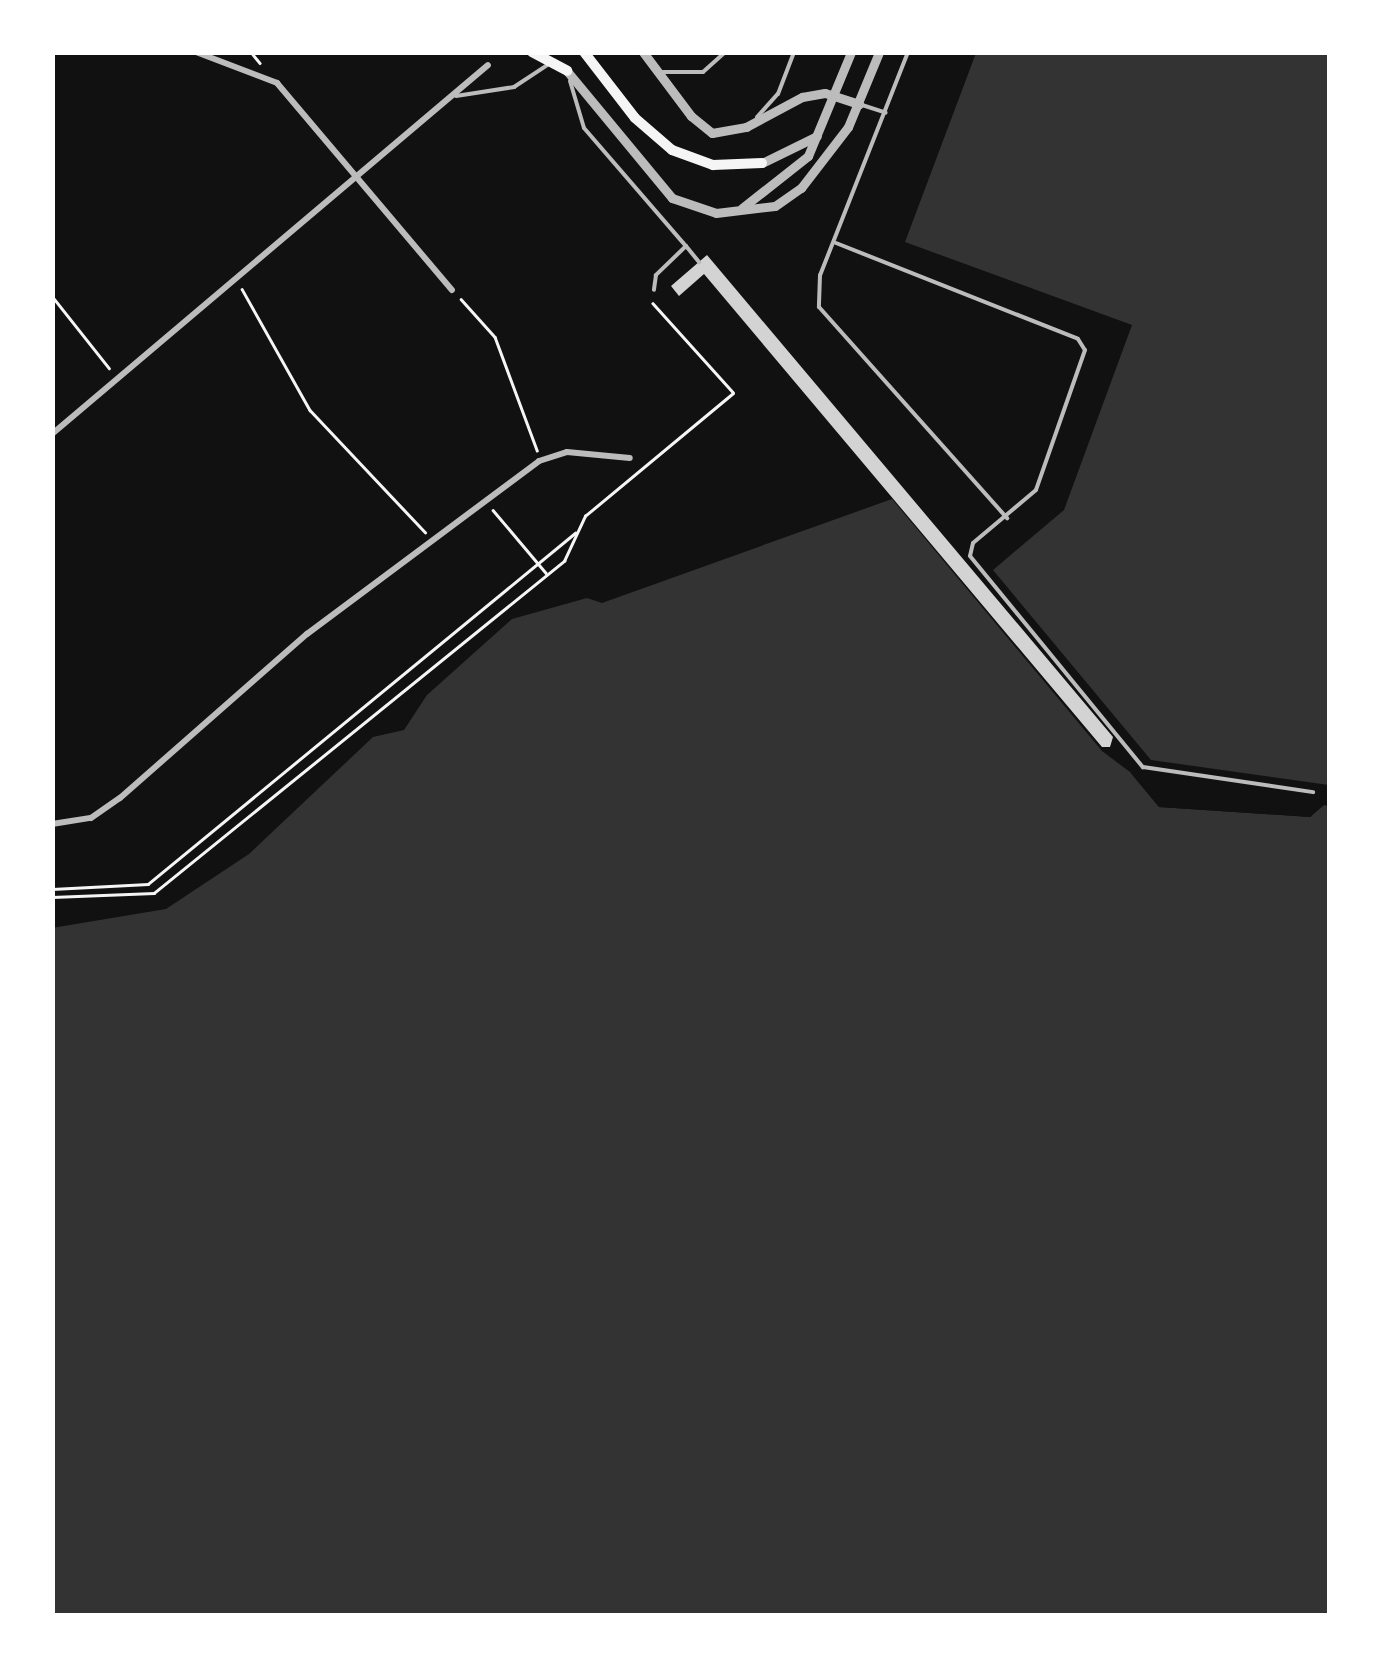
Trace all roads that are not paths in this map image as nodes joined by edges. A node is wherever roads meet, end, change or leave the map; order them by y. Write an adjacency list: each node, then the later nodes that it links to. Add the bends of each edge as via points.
1 (196, 52): 21 (street, via 277,83)
2 (532, 52): 10 (main road)
3 (584, 52): 20 (main road, via 656,138 713,165)
4 (643, 52): 13 (street)
5 (724, 52): 13 (lane, via 703,72)
6 (794, 52): 18 (lane, via 778,94)
7 (851, 52): 14 (street)
8 (879, 52): 16 (street)
9 (908, 52): 17 (lane)
10 (552, 57): 12 (main road); 15 (lane, via 514,87)
11 (488, 65): 15 (street)
12 (567, 72): 22 (street, via 672,198 708,212); 24 (lane, via 584,128)
13 (658, 72): 18 (street, via 701,128 726,133)
14 (834, 95): 16 (street); 18 (street, via 802,97); 19 (street)
15 (451, 97): 21 (street)
16 (859, 104): 17 (lane); 22 (street, via 838,144 801,188 775,206)
17 (886, 113): 23 (lane)
18 (754, 120)
19 (820, 134): 20 (street); 22 (street, via 791,174)
20 (762, 163)
21 (357, 179): 26 (street); 28 (street)
22 (740, 209)
23 (836, 242): 30 (lane, via 820,276 819,307); 30 (lane, via 1065,330 1085,350 1036,490)
24 (686, 246): 25 (lane); 27 (lane, via 656,275)
25 (699, 262)
26 (452, 290)
27 (654, 290)
28 (52, 434)
29 (630, 458): 32 (street, via 567,452 539,461 253,678 120,798 91,818)
30 (1007, 518): 31 (lane, via 973,543 970,556 1144,767)
31 (1314, 792)
32 (52, 824)

